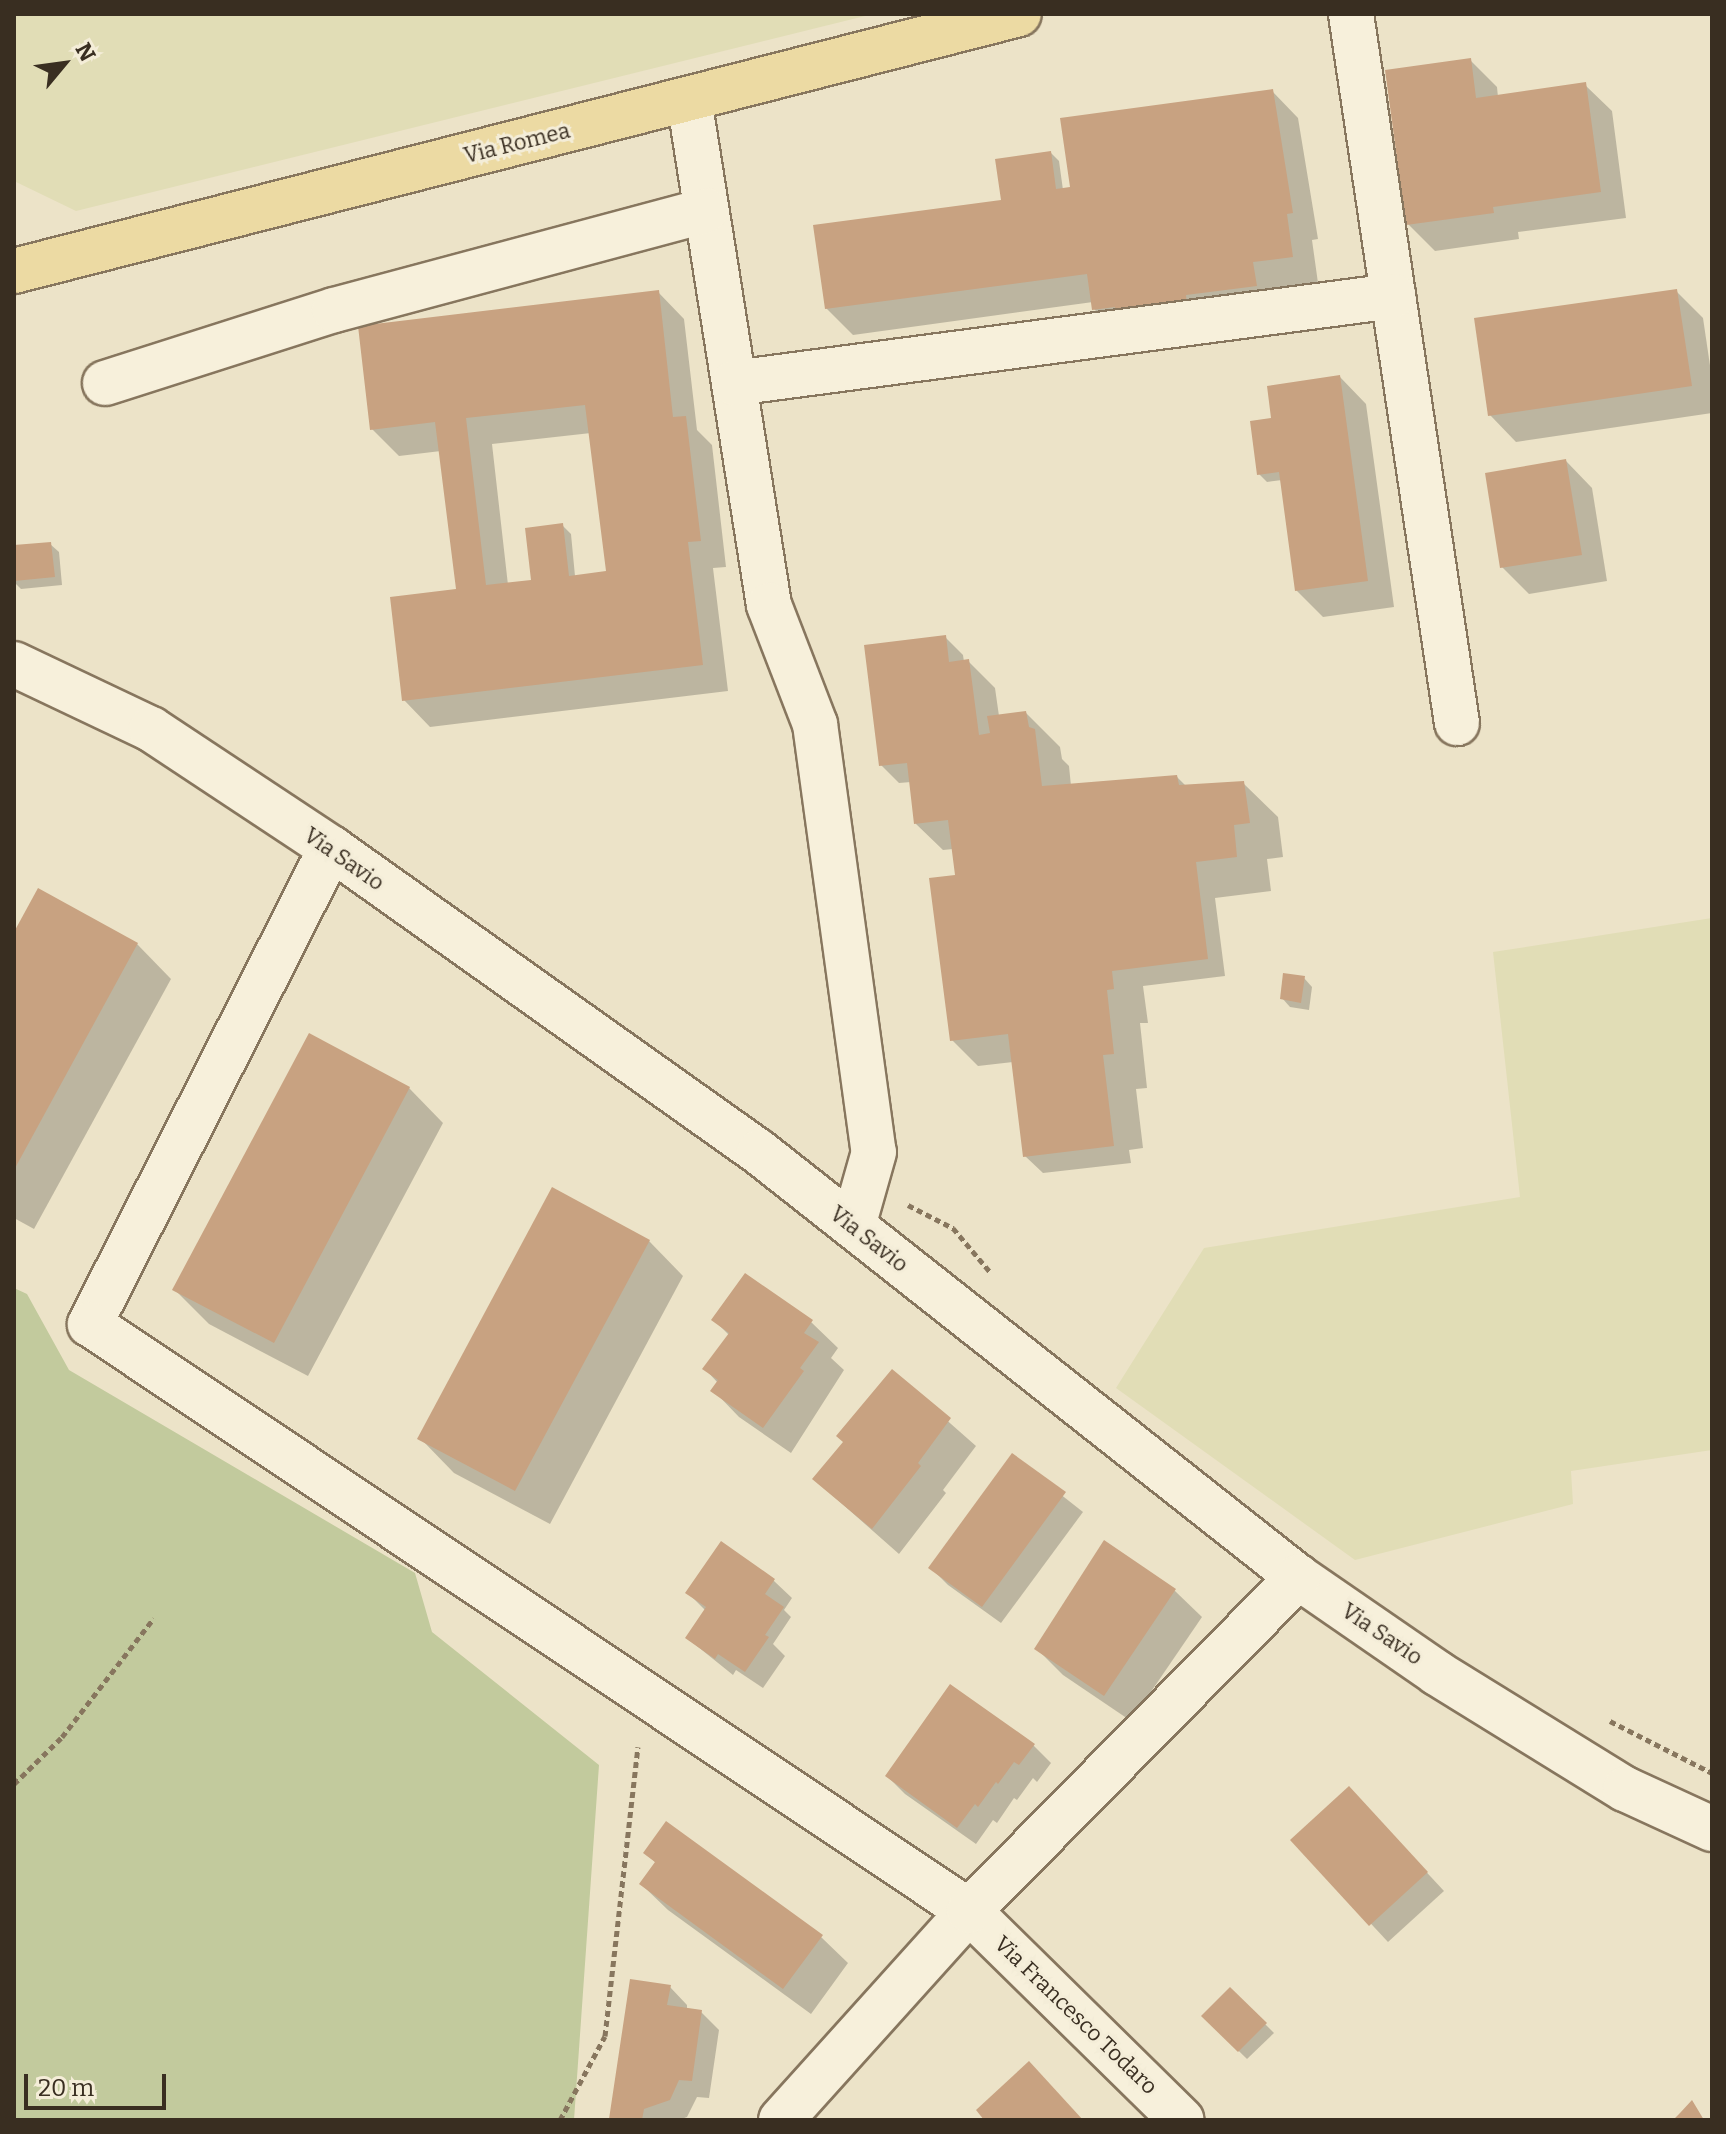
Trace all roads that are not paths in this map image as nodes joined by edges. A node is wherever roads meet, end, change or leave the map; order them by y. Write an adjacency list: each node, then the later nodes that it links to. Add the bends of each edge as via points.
1 (1019, 14): 3 (main road, Via Romea)
2 (1351, 14): 6 (street)
3 (689, 99): 4 (street); 5 (main road, Via Romea)
4 (706, 210): 7 (street, via 334,310); 8 (street)
5 (14, 271)
6 (1393, 296): 8 (street); 10 (street)
7 (105, 383)
8 (734, 383): 12 (street, via 769,605 815,724 874,1152)
9 (14, 664): 11 (street, Via Savio, via 151,729)
10 (1457, 723)
11 (331, 848): 12 (street, Via Savio, via 759,1152); 15 (street, Via Francesco Todaro, via 90,1324)
12 (853, 1226): 13 (street, Via Savio)
13 (1298, 1577): 14 (street, Via Savio, via 1437,1673 1625,1789); 15 (street)
14 (1712, 1829)
15 (969, 1911): 16 (street); 17 (street, Via Francesco Todaro)
16 (781, 2120)
17 (1182, 2120)

